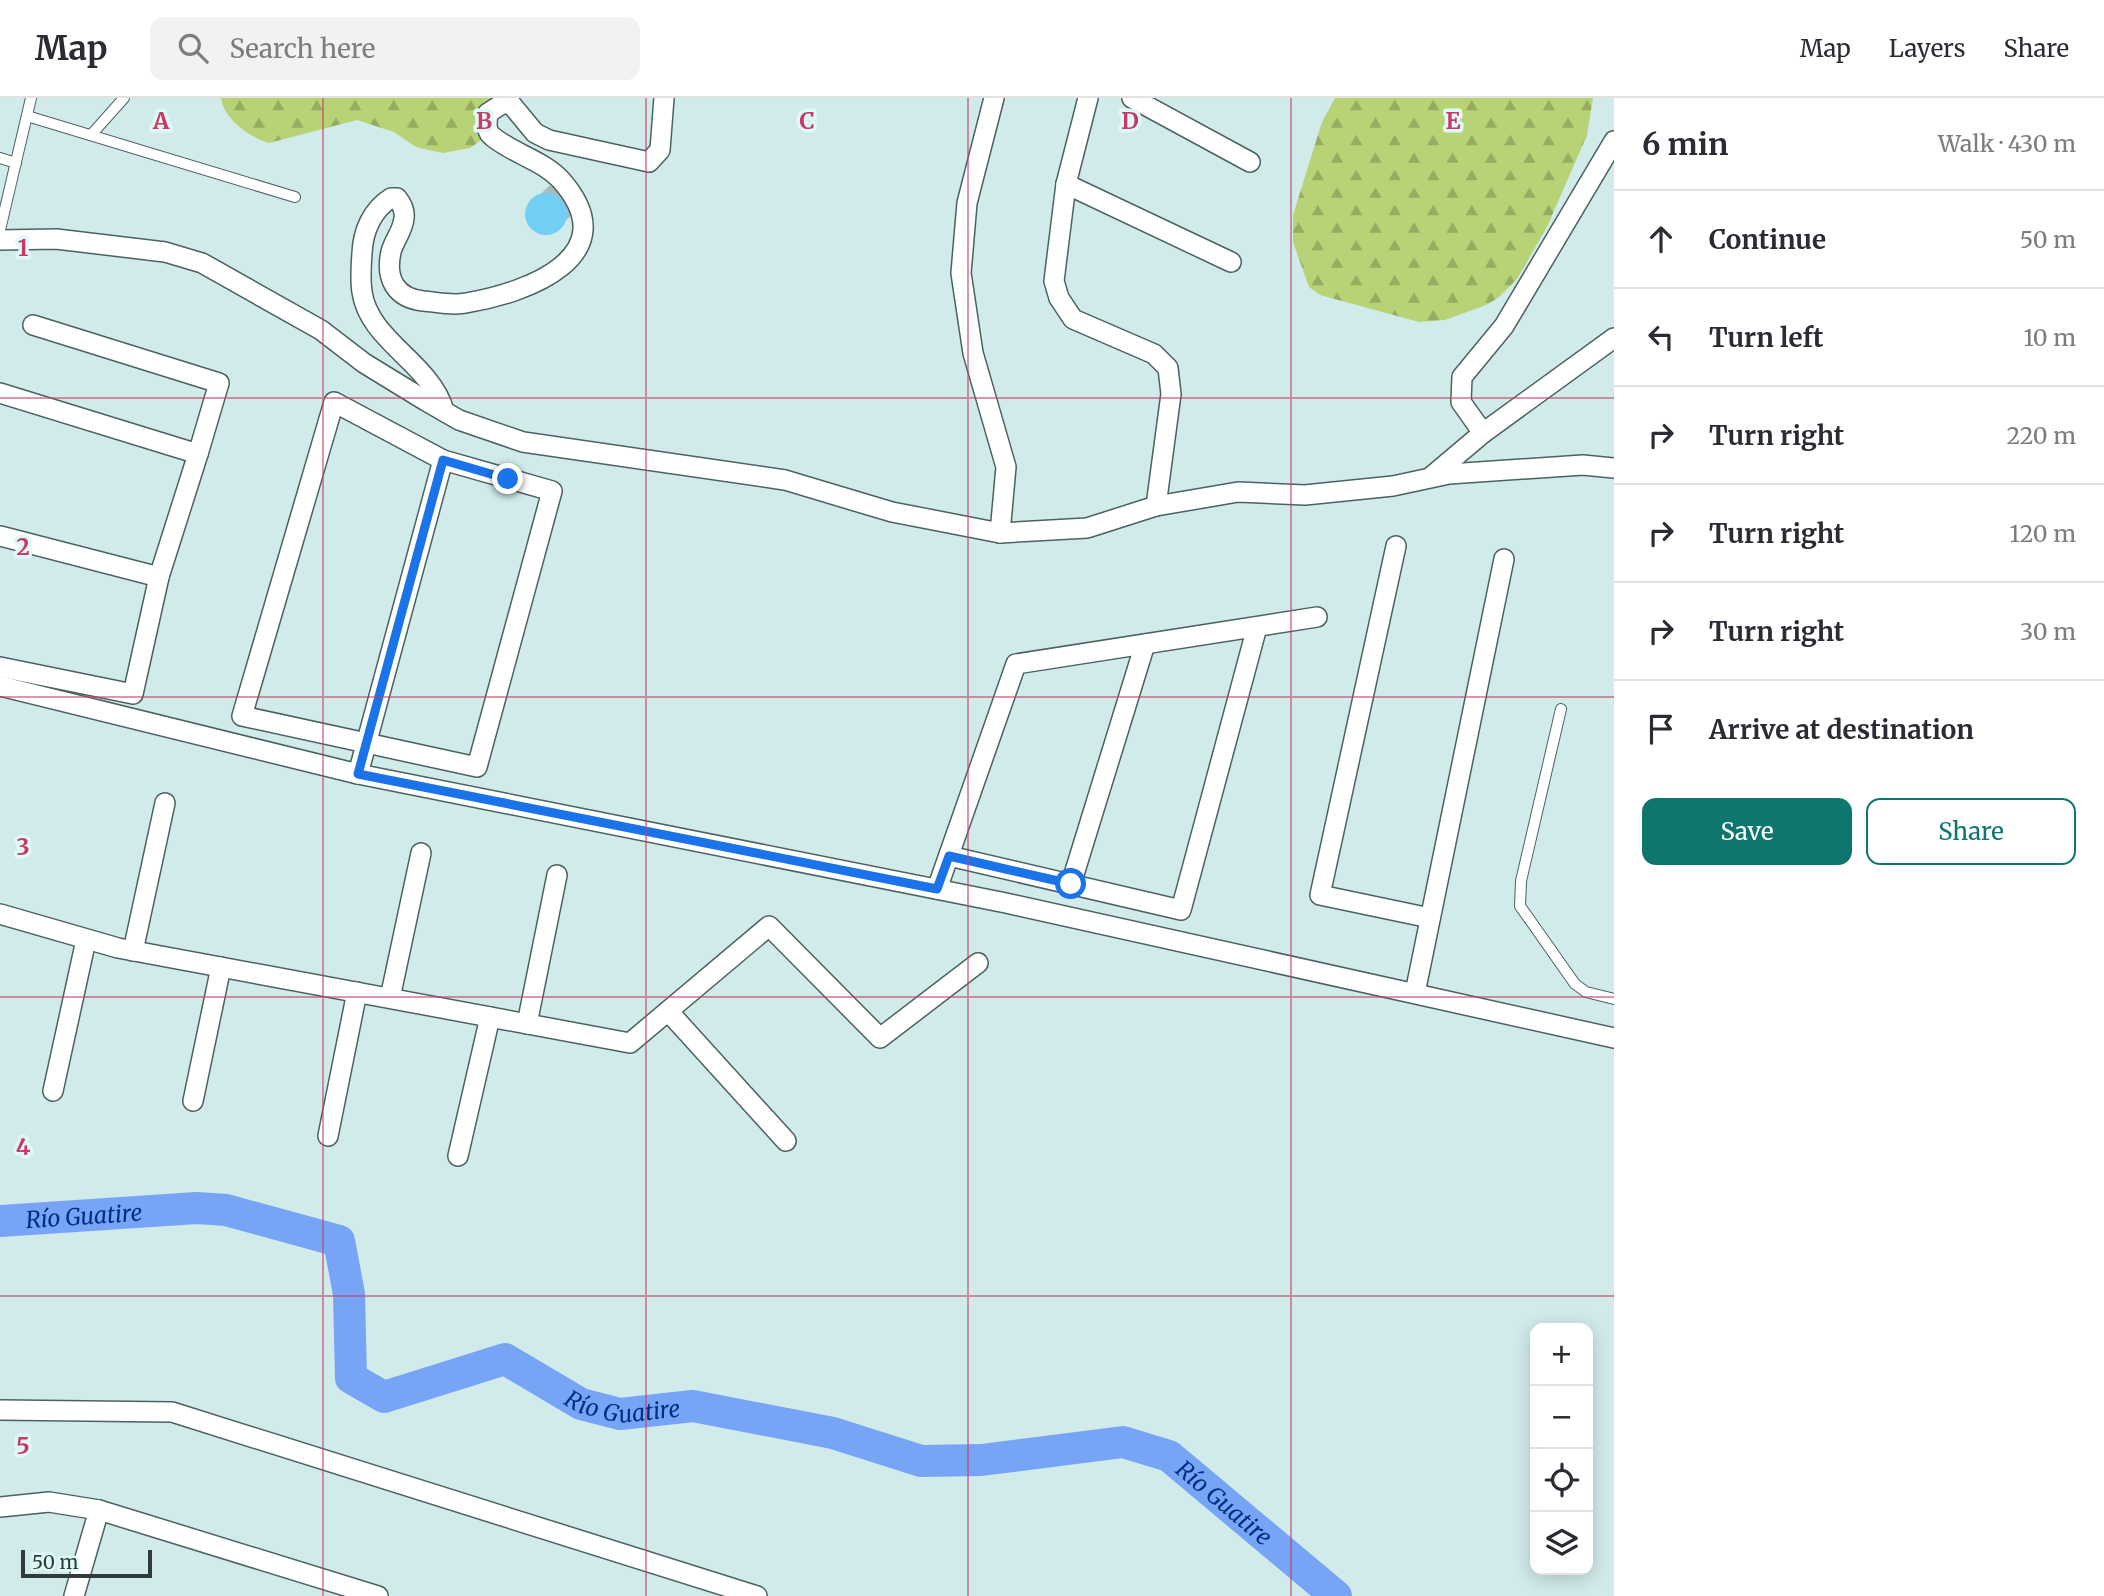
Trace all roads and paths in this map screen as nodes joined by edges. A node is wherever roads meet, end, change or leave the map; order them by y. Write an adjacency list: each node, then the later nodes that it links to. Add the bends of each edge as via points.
1 (31, 98): 8 (lane)
2 (124, 98): 9 (lane)
3 (664, 98): 7 (street, via 660,150 649,162 549,140 536,133)
4 (994, 98): 29 (street, via 967,203 961,274 974,353 1006,467)
5 (1088, 98): 14 (street)
6 (1132, 98): 12 (street)
7 (516, 102): 22 (street, via 488,113 488,130 492,137 545,167 572,195 583,228 581,244 568,262 524,287 480,301 457,305 414,300 391,283 391,253 405,216 397,198 379,205 364,236 362,293 370,316 416,364 440,397)
8 (27, 116): 9 (lane); 13 (lane)
9 (91, 135): 15 (lane)
10 (1614, 141): 23 (street, via 1504,326 1462,377 1461,402)
11 (0, 158): 13 (lane)
12 (1250, 162)
13 (16, 163): 16 (lane)
14 (1066, 184): 18 (street); 28 (street, via 1054,281 1059,299 1073,319 1154,354 1171,377)
15 (295, 197)
16 (0, 230)
17 (0, 240): 22 (street, via 56,239 152,250 202,263 321,330 364,363)
18 (1231, 262)
19 (33, 326): 24 (street, via 219,383)
20 (1614, 338): 23 (street)
21 (0, 393): 24 (street)
22 (444, 411): 29 (street, via 523,442 785,480 892,512)
23 (1483, 433): 27 (street)
24 (198, 454): 33 (street)
25 (443, 460): 40 (street); 40 (street, via 552,491 477,767); 40 (street, via 334,402 242,716)
26 (1614, 468): 27 (street, via 1583,465)
27 (1428, 479): 28 (street, via 1305,495 1238,492)
28 (1156, 506): 29 (street, via 1087,528)
29 (1000, 533)
30 (0, 536): 33 (street)
31 (1395, 546): 49 (street, via 1320,895)
32 (1504, 559): 49 (street)
33 (159, 577): 37 (street, via 133,694)
34 (1317, 617): 35 (street)
35 (1257, 626): 36 (street); 46 (street, via 1181,910)
36 (1145, 644): 44 (street, via 1016,664); 46 (street)
37 (0, 667)
38 (0, 686): 41 (street)
39 (1561, 709): 57 (lane, via 1521,881 1520,906 1575,984 1586,992)
40 (367, 742): 41 (street)
41 (358, 774): 47 (street)
42 (165, 803): 51 (street)
43 (421, 853): 56 (street)
44 (949, 856): 46 (street); 47 (street)
45 (556, 875): 60 (street)
46 (1071, 884)
47 (937, 889): 55 (street)
48 (0, 914): 50 (street)
49 (1430, 918): 55 (street)
50 (86, 940): 51 (street); 62 (street)
51 (133, 951): 53 (street)
52 (978, 963): 58 (street, via 880,1038 769,926)
53 (221, 967): 54 (street); 63 (street)
54 (357, 992): 56 (street); 64 (street)
55 (1415, 993): 61 (street)
56 (390, 998): 59 (street)
57 (1614, 999)
58 (668, 1011): 60 (street, via 630,1043); 65 (street)
59 (490, 1017): 60 (street); 66 (street)
60 (527, 1024)
61 (1614, 1038)
62 (53, 1091)
63 (193, 1101)
64 (328, 1136)
65 (786, 1141)
66 (458, 1156)
67 (0, 1410): 72 (street, via 172,1412)
68 (0, 1507): 69 (street, via 49,1502)
69 (99, 1510): 70 (street); 71 (street)
70 (74, 1596)
71 (378, 1596)
72 (757, 1596)

